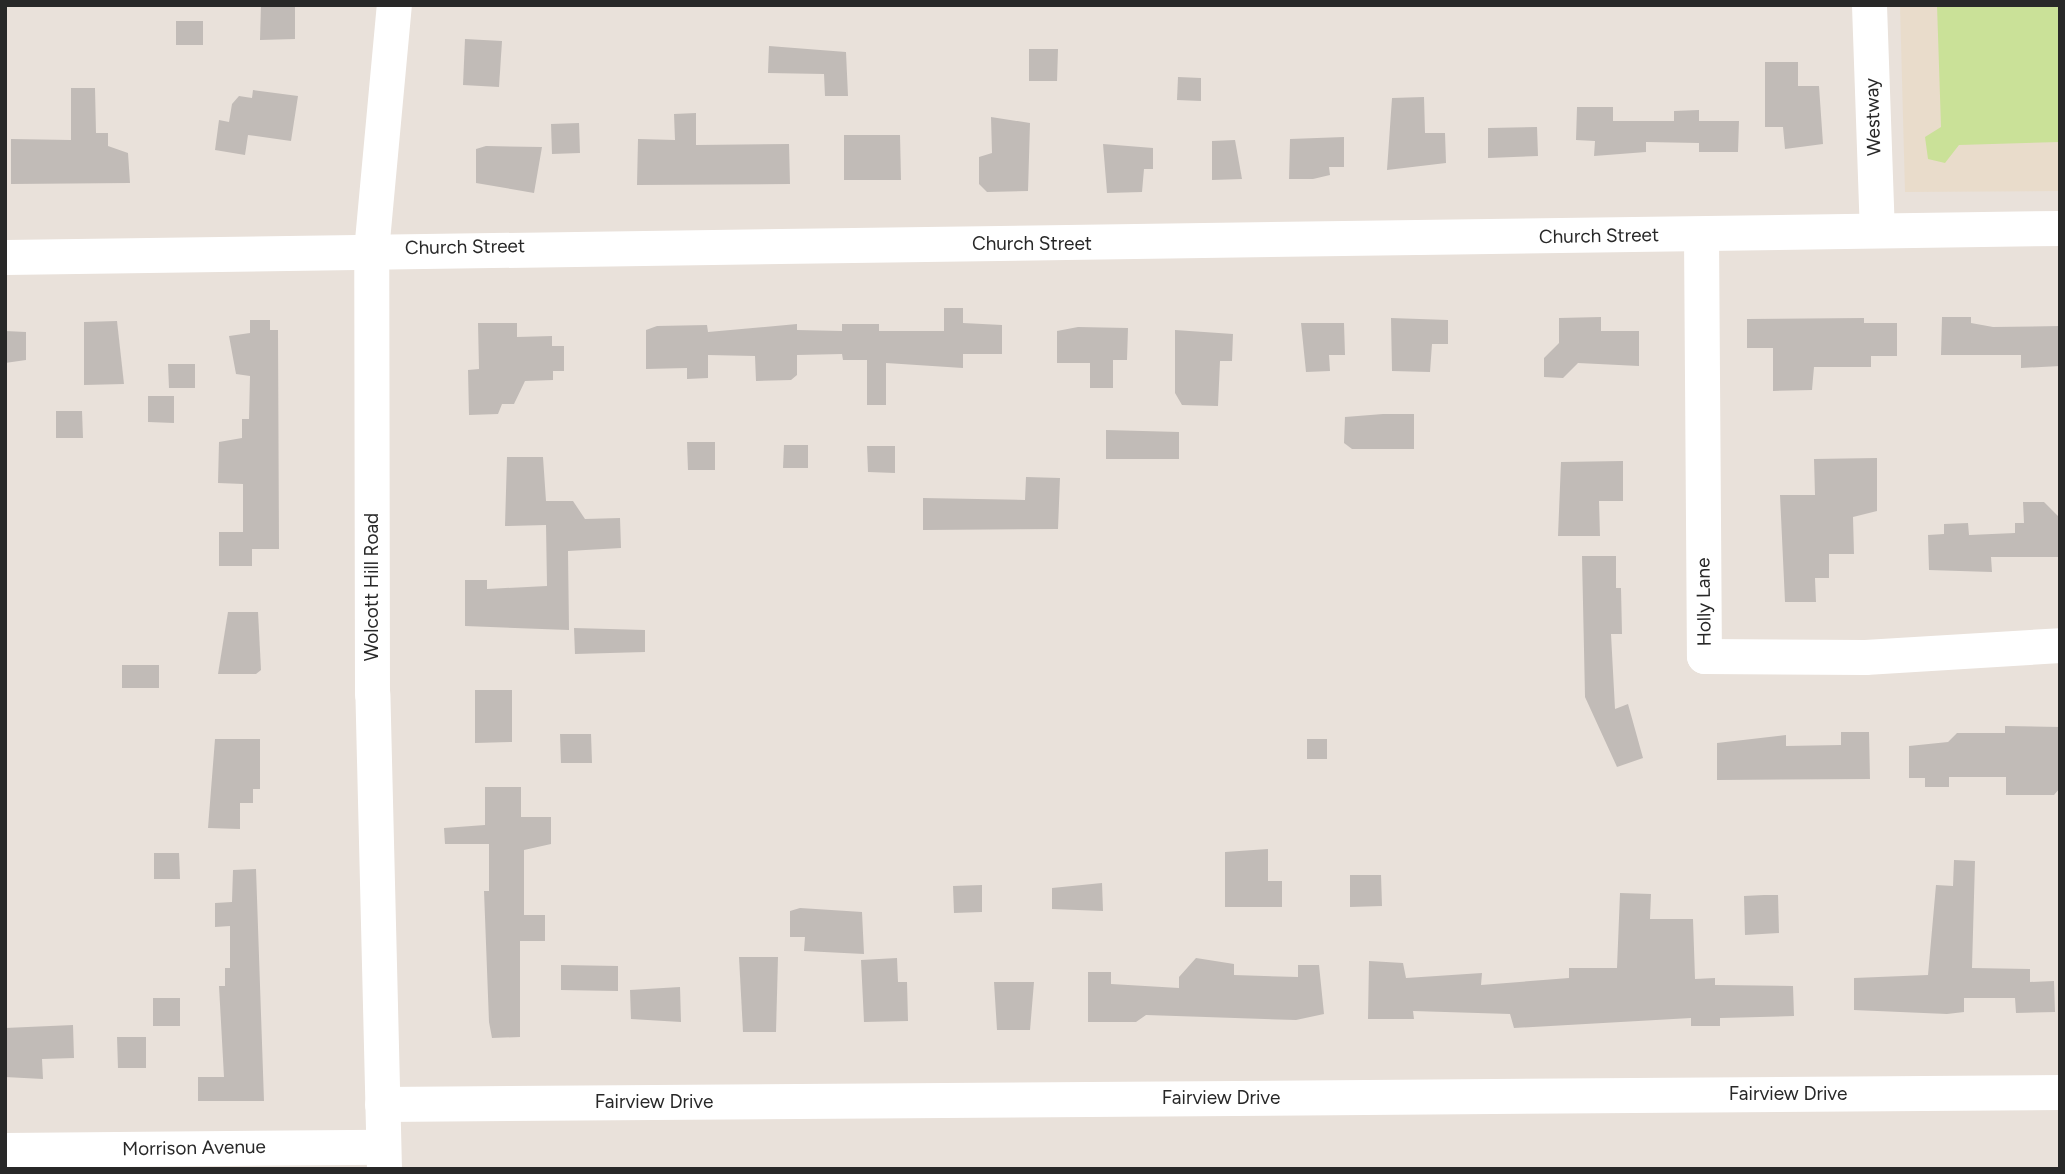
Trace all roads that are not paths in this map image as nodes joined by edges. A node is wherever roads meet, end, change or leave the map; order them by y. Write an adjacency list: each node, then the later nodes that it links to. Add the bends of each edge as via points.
1 (394, 5): 6 (street, Wolcott Hill Road)
2 (1869, 5): 4 (street, Westway)
3 (2060, 228): 4 (street, Church Street)
4 (1877, 229): 5 (street, Church Street)
5 (1701, 234): 6 (street, Church Street); 8 (street, Holly Lane, via 1704,656 1865,657)
6 (371, 251): 7 (street, Church Street); 10 (street, Wolcott Hill Road)
7 (5, 257)
8 (2060, 645)
9 (2060, 1092): 10 (street, Fairview Drive)
10 (382, 1104): 12 (street, Wolcott Hill Road)
11 (5, 1150): 12 (street, Morrison Avenue)
12 (384, 1158)

